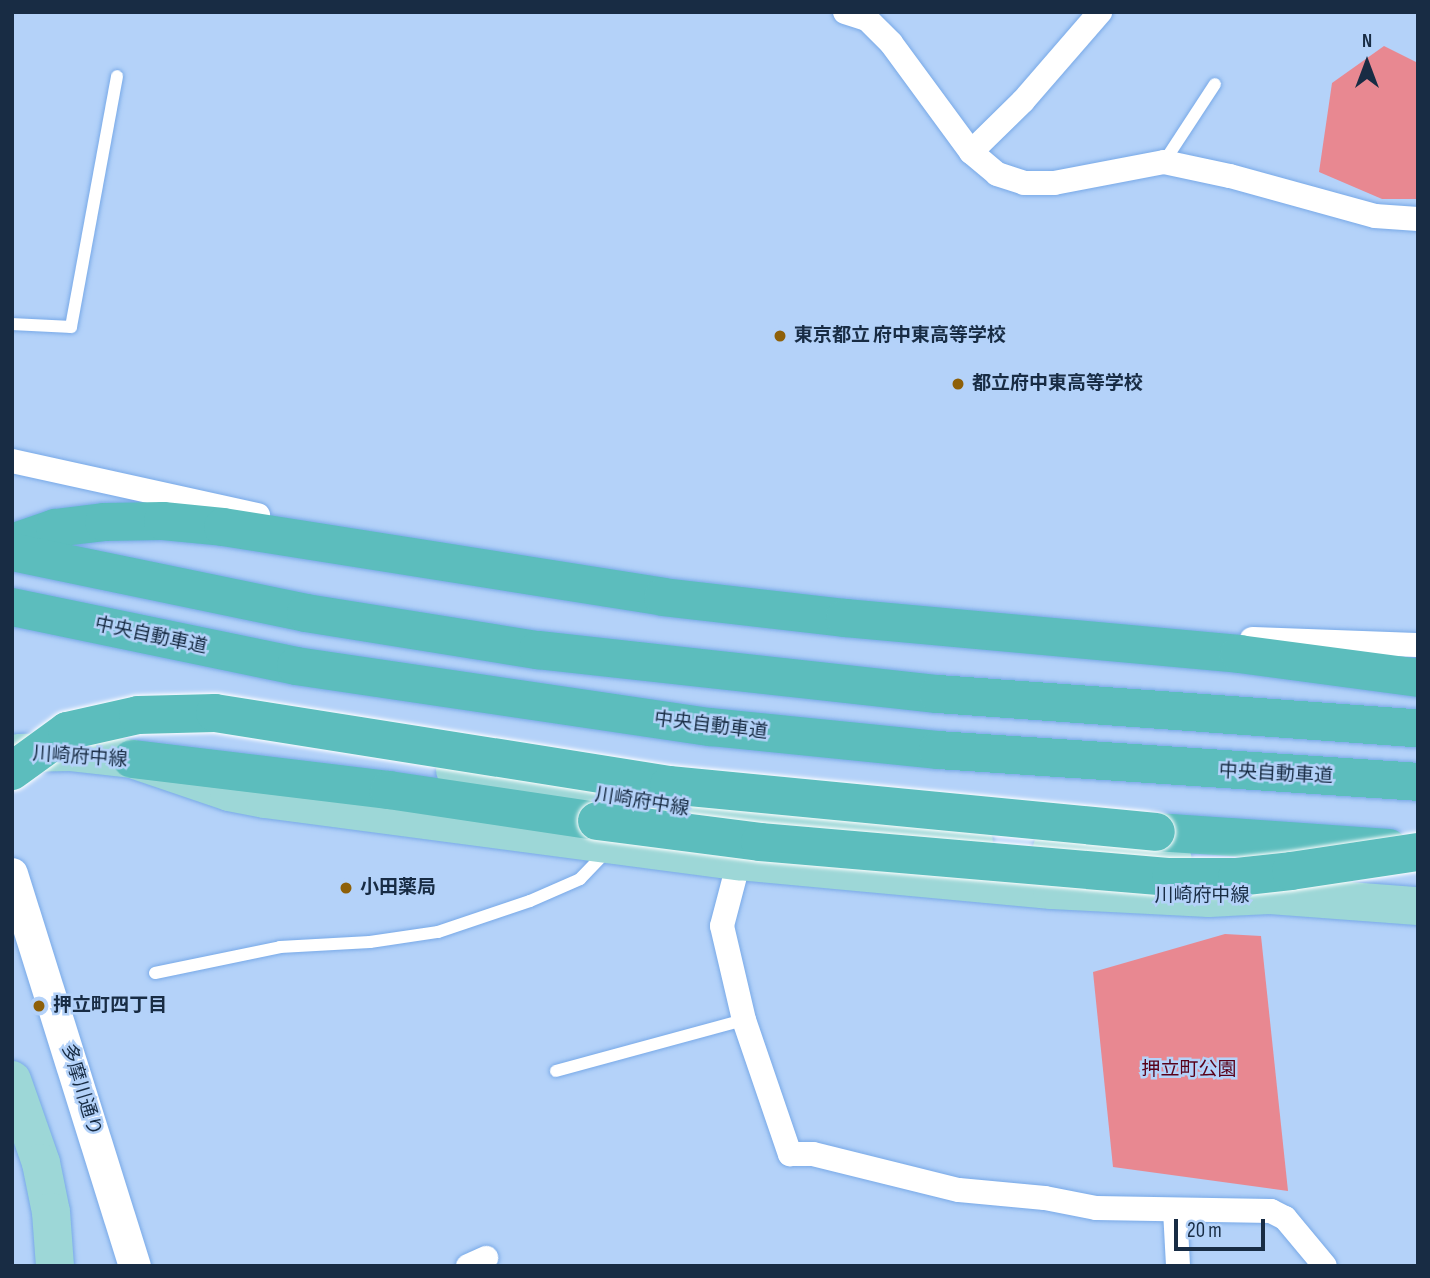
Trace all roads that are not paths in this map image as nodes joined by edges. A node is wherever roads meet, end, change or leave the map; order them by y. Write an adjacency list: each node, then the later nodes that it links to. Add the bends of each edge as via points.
1 (845, 12): 5 (street, via 867,19 891,43)
2 (1100, 12): 5 (street, via 1023,101)
3 (117, 76): 8 (lane, via 71,327)
4 (1215, 84): 6 (lane)
5 (971, 152): 6 (street, via 997,174 1024,183 1054,183)
6 (1164, 162): 7 (street, via 1375,216)
7 (1418, 219)
8 (12, 324)
9 (12, 461): 13 (street, via 304,525 681,584 1128,629 1261,640)
10 (12, 543): 14 (highway, via 55,528 163,521 663,597 1239,654)
11 (12, 552): 15 (highway, via 306,613 538,650 938,694)
12 (12, 607): 20 (highway, 中央自動車道, via 296,666 711,727 938,750)
13 (1418, 645)
14 (1418, 678)
15 (1418, 728)
16 (12, 735): 22 (main road, 川崎府中線, via 70,722 215,728 679,809)
17 (12, 753): 18 (main road, 川崎府中線, via 71,752)
18 (132, 759): 21 (highway, via 388,790)
19 (12, 771): 23 (highway, bridge, via 67,731 138,715 215,713 670,785 1156,832)
20 (1418, 782)
21 (605, 834): 23 (highway, bridge, via 760,842 1171,877 1264,874); 24 (main road, 川崎府中線); 29 (lane, via 580,879 438,932 370,942 280,947)
22 (949, 839): 26 (main road); 27 (main road, 川崎府中線, via 1168,858 1193,863)
23 (1418, 850)
24 (738, 861): 26 (main road, 川崎府中線); 30 (street, via 722,926)
25 (12, 874): 35 (street, 多摩川通り)
26 (946, 882): 27 (main road, 川崎府中線, via 1209,898)
27 (1269, 895): 28 (main road, 川崎府中線)
28 (1418, 906)
29 (155, 973)
30 (744, 1020): 31 (lane); 33 (street, via 790,1154 813,1154 959,1190 1096,1208)
31 (556, 1071)
32 (12, 1080): 34 (main road, via 41,1163)
33 (1175, 1210): 36 (street); 37 (street, via 1271,1211 1285,1218)
34 (55, 1266)
35 (135, 1266)
36 (1178, 1266)
37 (1325, 1266)

